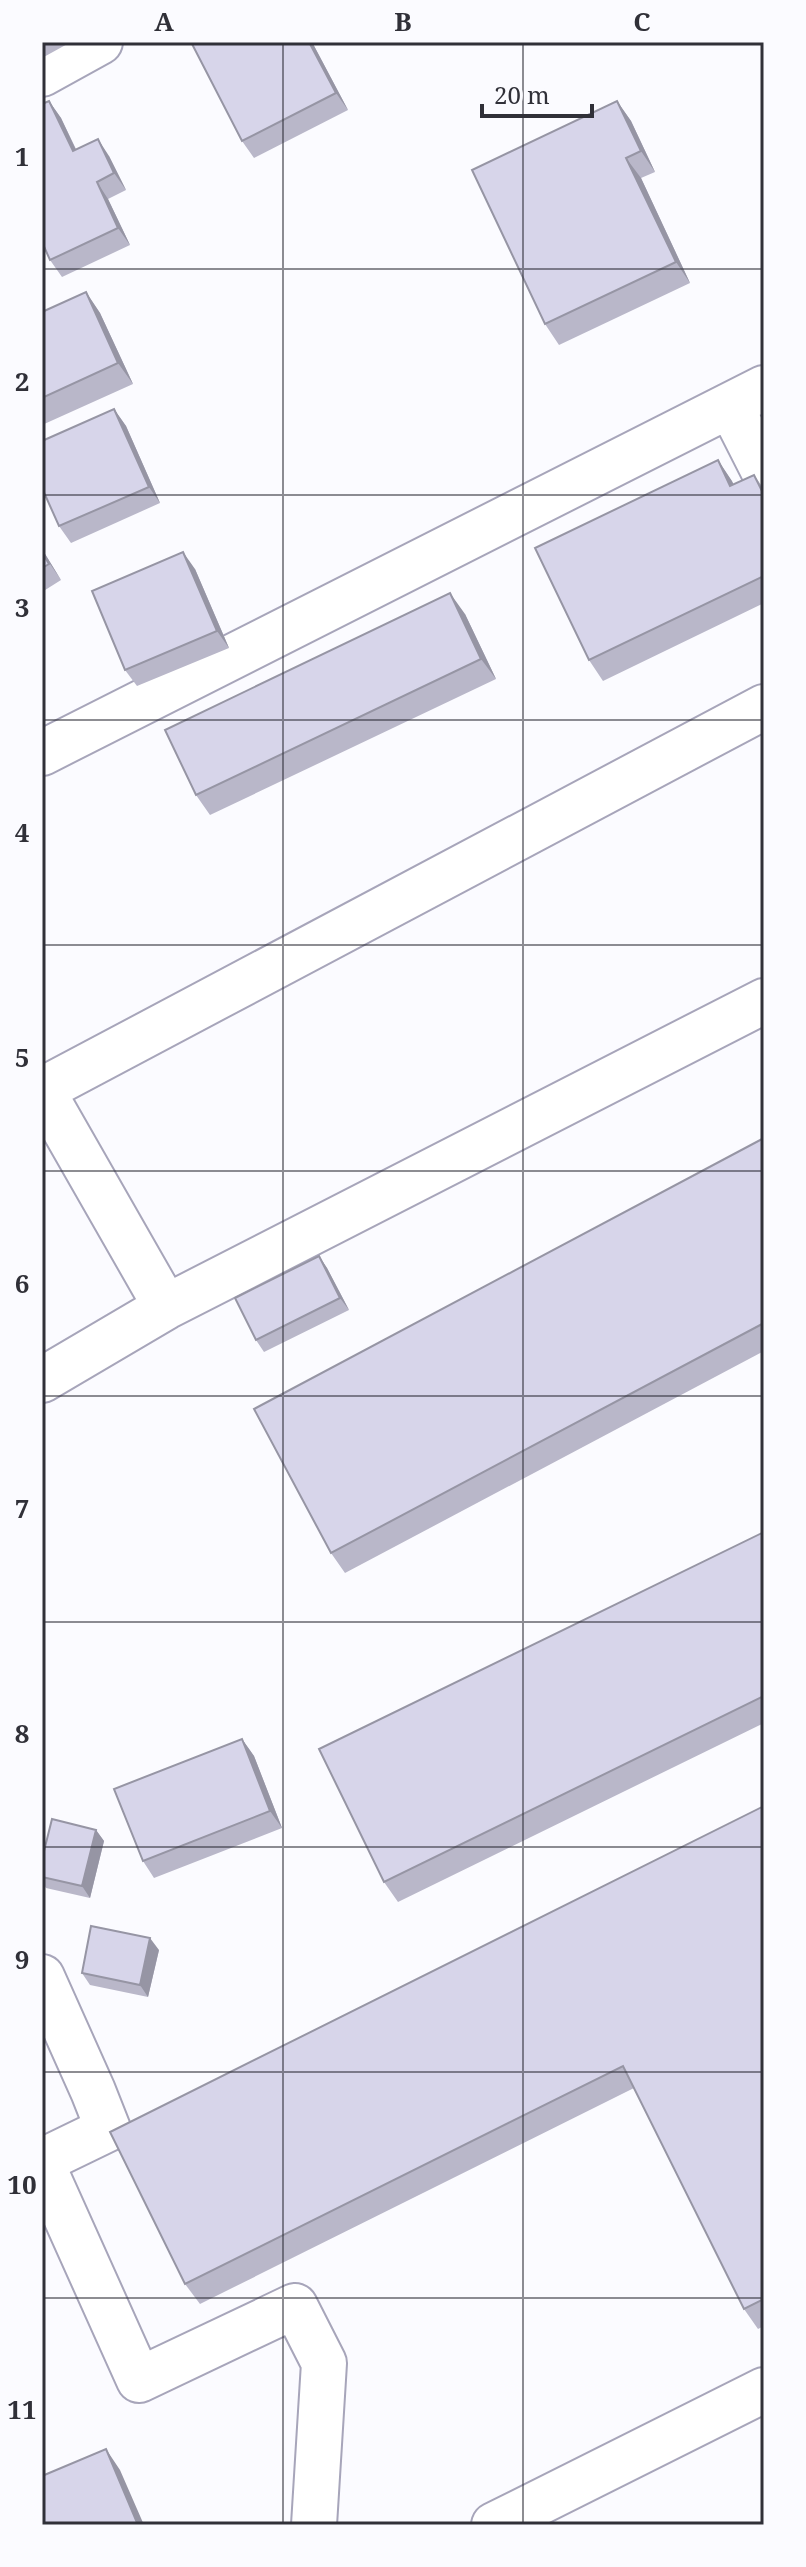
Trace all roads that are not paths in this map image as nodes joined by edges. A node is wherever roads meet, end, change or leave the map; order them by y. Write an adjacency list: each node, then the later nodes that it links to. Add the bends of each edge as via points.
1 (100, 42): 2 (street)
2 (42, 74)
3 (747, 398): 4 (street); 6 (street)
4 (764, 472)
5 (764, 707): 8 (street)
6 (42, 753)
7 (764, 1001): 9 (street)
8 (42, 1090): 9 (street)
9 (166, 1307): 10 (street)
10 (42, 1380)
11 (42, 1977): 12 (street, via 108,2129)
12 (42, 2163): 14 (street, via 139,2380 295,2306 324,2363)
13 (764, 2390): 15 (street)
14 (314, 2525)
15 (494, 2525)

